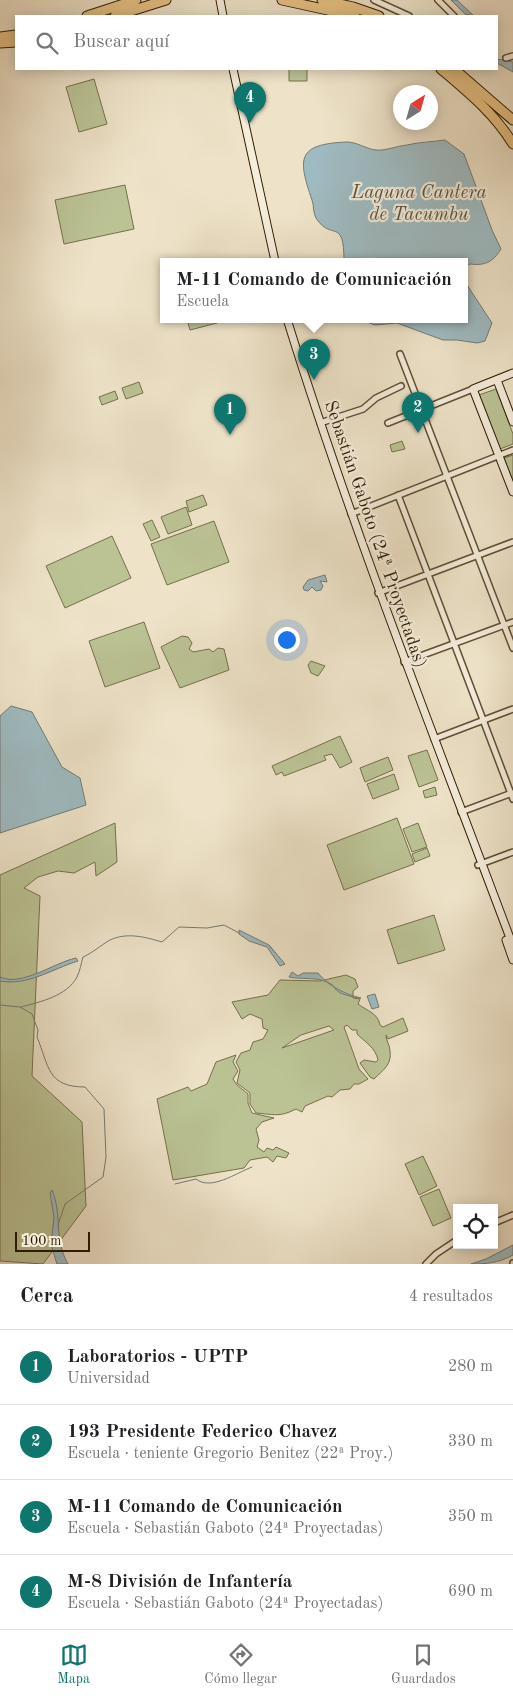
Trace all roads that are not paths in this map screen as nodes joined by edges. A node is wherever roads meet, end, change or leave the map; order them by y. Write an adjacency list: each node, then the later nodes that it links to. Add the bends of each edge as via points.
1 (136, 0): 9 (highway)
2 (166, 0): 10 (highway)
3 (220, 0): 11 (street)
4 (282, 0): 12 (highway)
5 (322, 0): 13 (highway)
6 (374, 0): 14 (street)
7 (438, 0): 8 (street)
8 (447, 14)
9 (90, 15)
10 (118, 15)
11 (223, 15)
12 (350, 15)
13 (376, 15)
14 (407, 15)
15 (15, 35): 16 (highway)
16 (0, 37)
17 (15, 42): 18 (highway)
18 (0, 44)
19 (513, 56): 20 (street)
20 (506, 58)
21 (233, 70): 26 (street)
22 (443, 70): 25 (highway, via 497,119)
23 (455, 70): 24 (highway)
24 (513, 120)
25 (513, 144)
26 (274, 258)
27 (288, 323): 34 (street, Sebastián Gaboto (24ª Proyectadas))
28 (400, 354): 33 (street)
29 (513, 373): 30 (street)
30 (497, 380): 32 (street); 35 (street)
31 (401, 386): 34 (street, via 376,398 363,409)
32 (473, 389): 33 (street); 38 (street)
33 (421, 409): 36 (street); 39 (street)
34 (320, 422): 42 (street, Sebastián Gaboto (24ª Proyectadas))
35 (513, 422)
36 (388, 423)
37 (513, 450): 38 (street)
38 (499, 455): 39 (street); 40 (street)
39 (447, 476): 41 (street); 44 (street)
40 (513, 492)
41 (398, 495): 42 (street); 45 (street)
42 (350, 514): 46 (street, Sebastián Gaboto (24ª Proyectadas))
43 (513, 542): 44 (street)
44 (478, 555): 45 (street); 48 (street)
45 (428, 574): 46 (street); 49 (street)
46 (378, 593): 51 (street, Sebastián Gaboto (24ª Proyectadas))
47 (513, 622): 48 (street)
48 (504, 625): 49 (street); 50 (street)
49 (454, 644): 51 (street); 53 (street)
50 (513, 648)
51 (404, 662): 54 (street, Sebastián Gaboto (24ª Proyectadas))
52 (513, 709): 53 (street)
53 (483, 720): 54 (street); 55 (street)
54 (434, 739): 57 (street)
55 (512, 793): 56 (street); 57 (street)
56 (513, 799)
57 (462, 814): 59 (street)
58 (513, 852): 59 (street)
59 (480, 865): 60 (street)
60 (500, 917): 61 (street); 62 (street)
61 (513, 946)
62 (513, 960)
63 (513, 1215): 64 (street)
64 (498, 1221)
65 (453, 1243): 66 (street)
66 (426, 1264)

